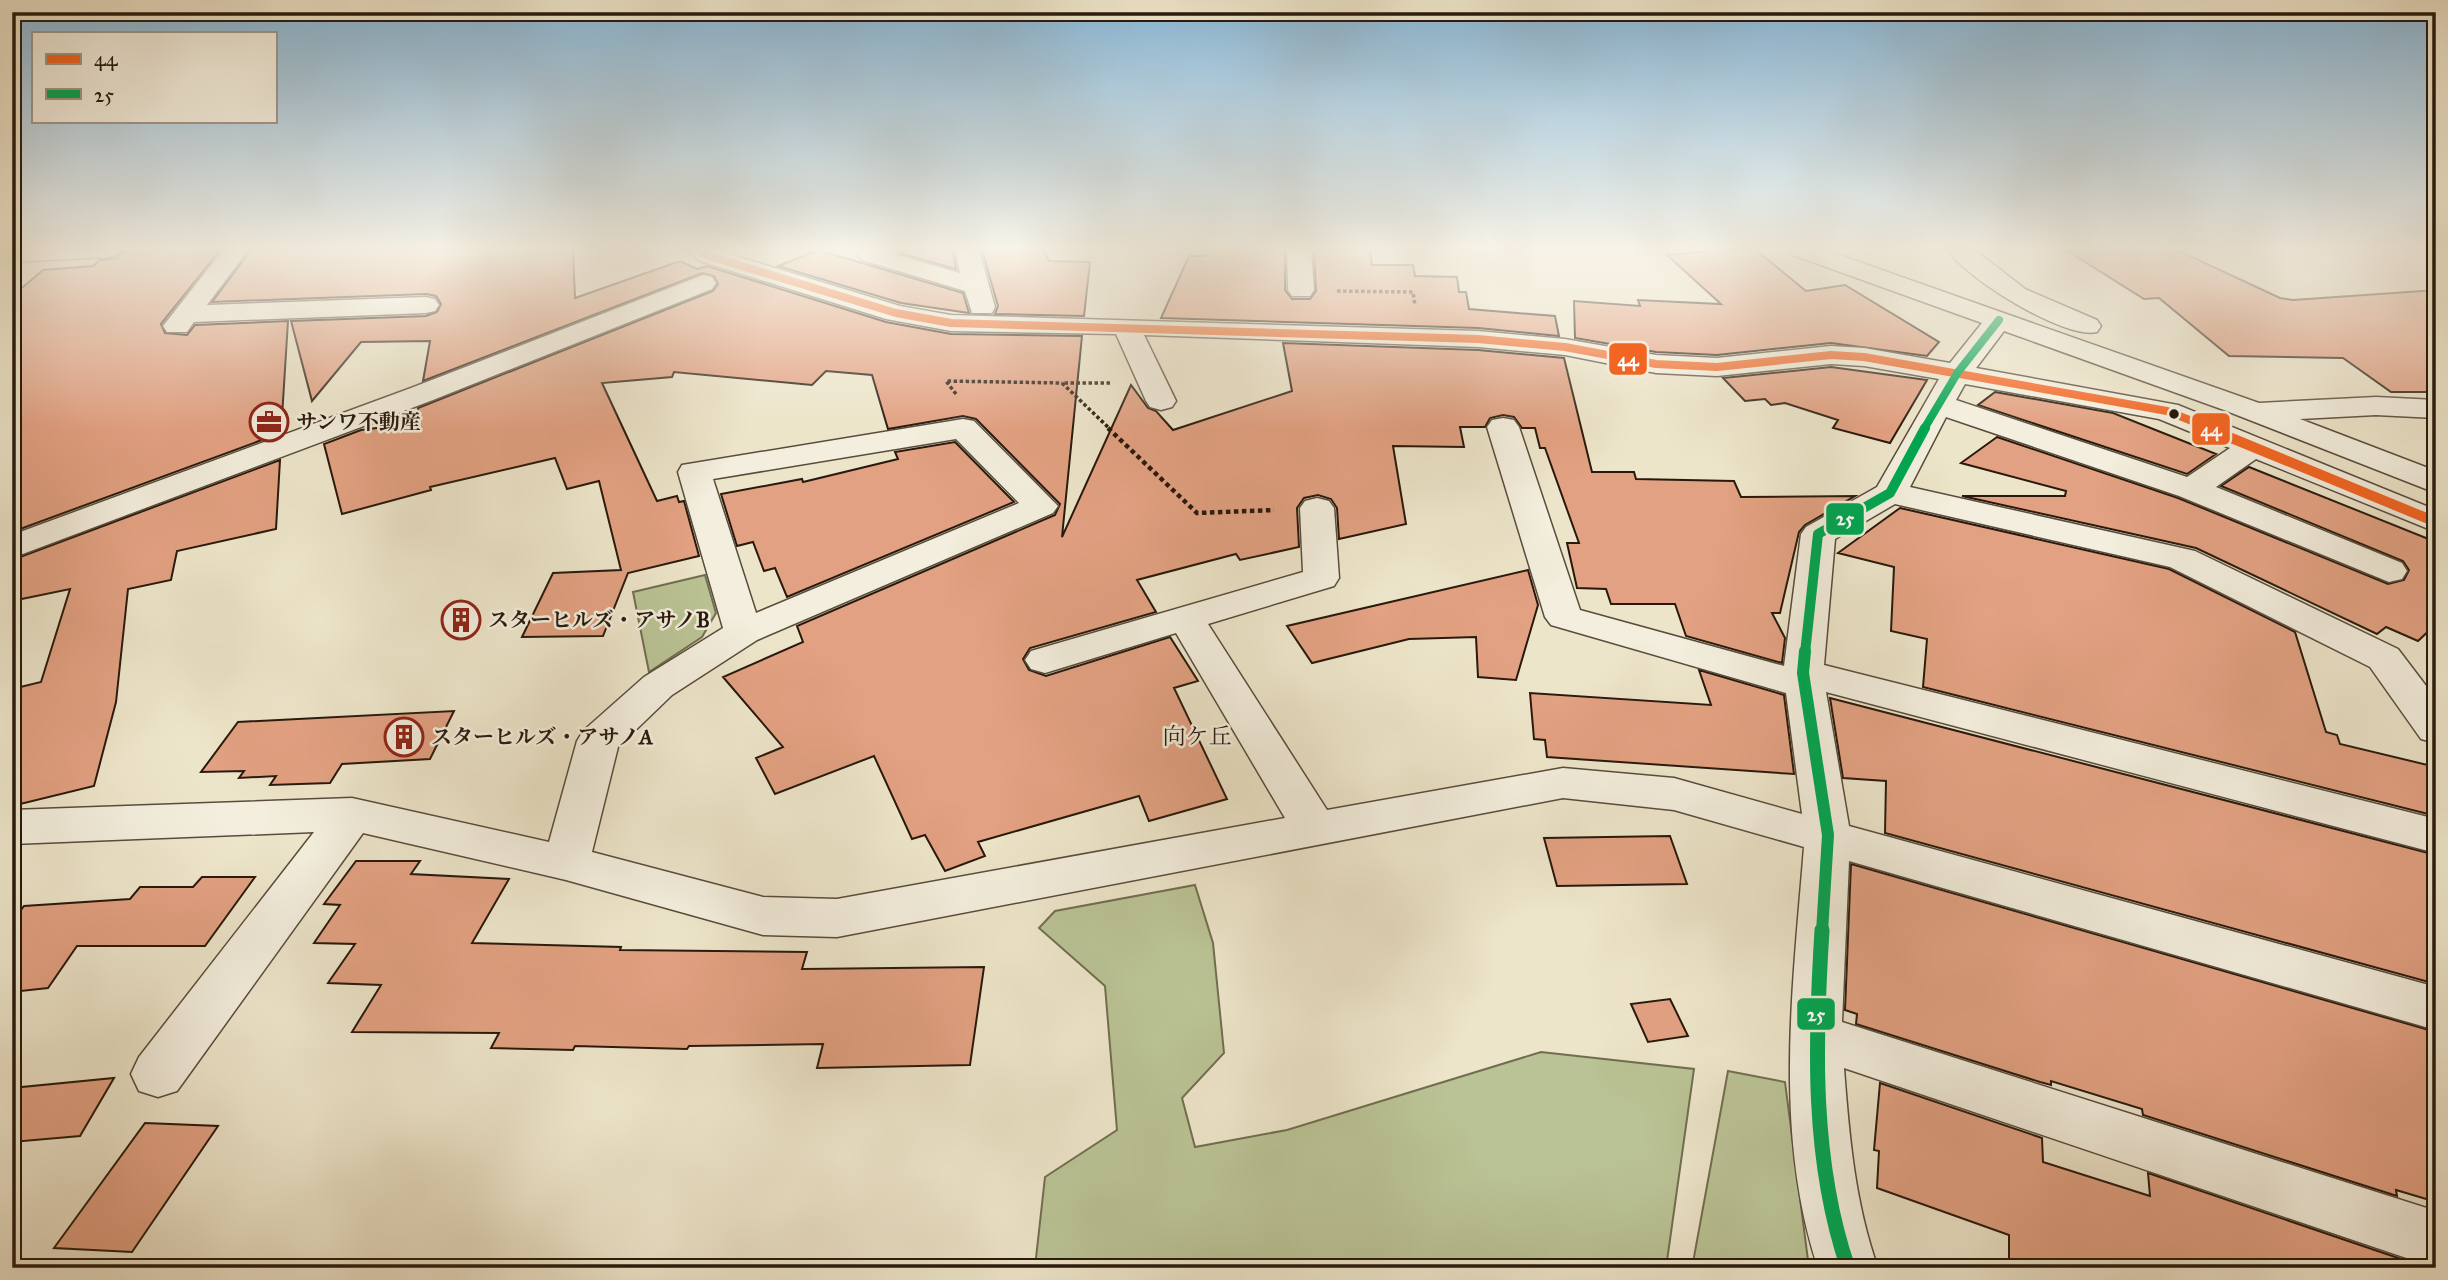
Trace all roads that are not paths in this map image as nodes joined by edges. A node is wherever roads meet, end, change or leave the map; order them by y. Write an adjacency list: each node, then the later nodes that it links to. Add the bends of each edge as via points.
1 (189, 310): 2 (street, via 179,323)
2 (351, 310)
3 (635, 310): 23 (street)
4 (885, 310): 9 (street)
5 (983, 310): 9 (street)
6 (1969, 310): 8 (street)
7 (2050, 310): 14 (street, via 2209,378 2234,393)
8 (1998, 320): 11 (street); 14 (street)
9 (988, 326): 10 (street)
10 (1126, 326): 11 (street, via 1565,347 1656,364 1717,367 1831,355); 12 (street)
11 (1958, 372): 13 (street); 17 (street, via 2167,411)
12 (1158, 392)
13 (1938, 404): 19 (street); 20 (street)
14 (2245, 408): 15 (street); 18 (street)
15 (2436, 409)
16 (1503, 427): 28 (street, via 1564,617)
17 (2254, 446): 19 (street); 22 (street)
18 (2436, 483)
19 (2191, 489): 24 (street)
20 (1890, 493): 28 (street, via 1818,534); 29 (street, via 2182,559 2384,658)
21 (1317, 508): 25 (street, via 1321,578)
22 (2436, 522)
23 (12, 547)
24 (2389, 571)
25 (1187, 620): 27 (street); 32 (street)
26 (743, 632): 26 (street, via 1041,506 964,428 694,472); 35 (street, via 658,686 598,741)
27 (1045, 660)
28 (1804, 679): 33 (street); 34 (street)
29 (2436, 729)
30 (352, 814): 31 (street); 35 (street); 38 (street)
31 (12, 827)
32 (1315, 829): 33 (street, via 1563,783 1674,794); 35 (street, via 836,918 763,916)
33 (1828, 835): 36 (street); 37 (street)
34 (2436, 836)
35 (566, 863)
36 (2436, 1009)
37 (1815, 1035): 39 (street); 40 (street, via 1824,1157)
38 (158, 1074)
39 (2436, 1240)
40 (1848, 1268)

